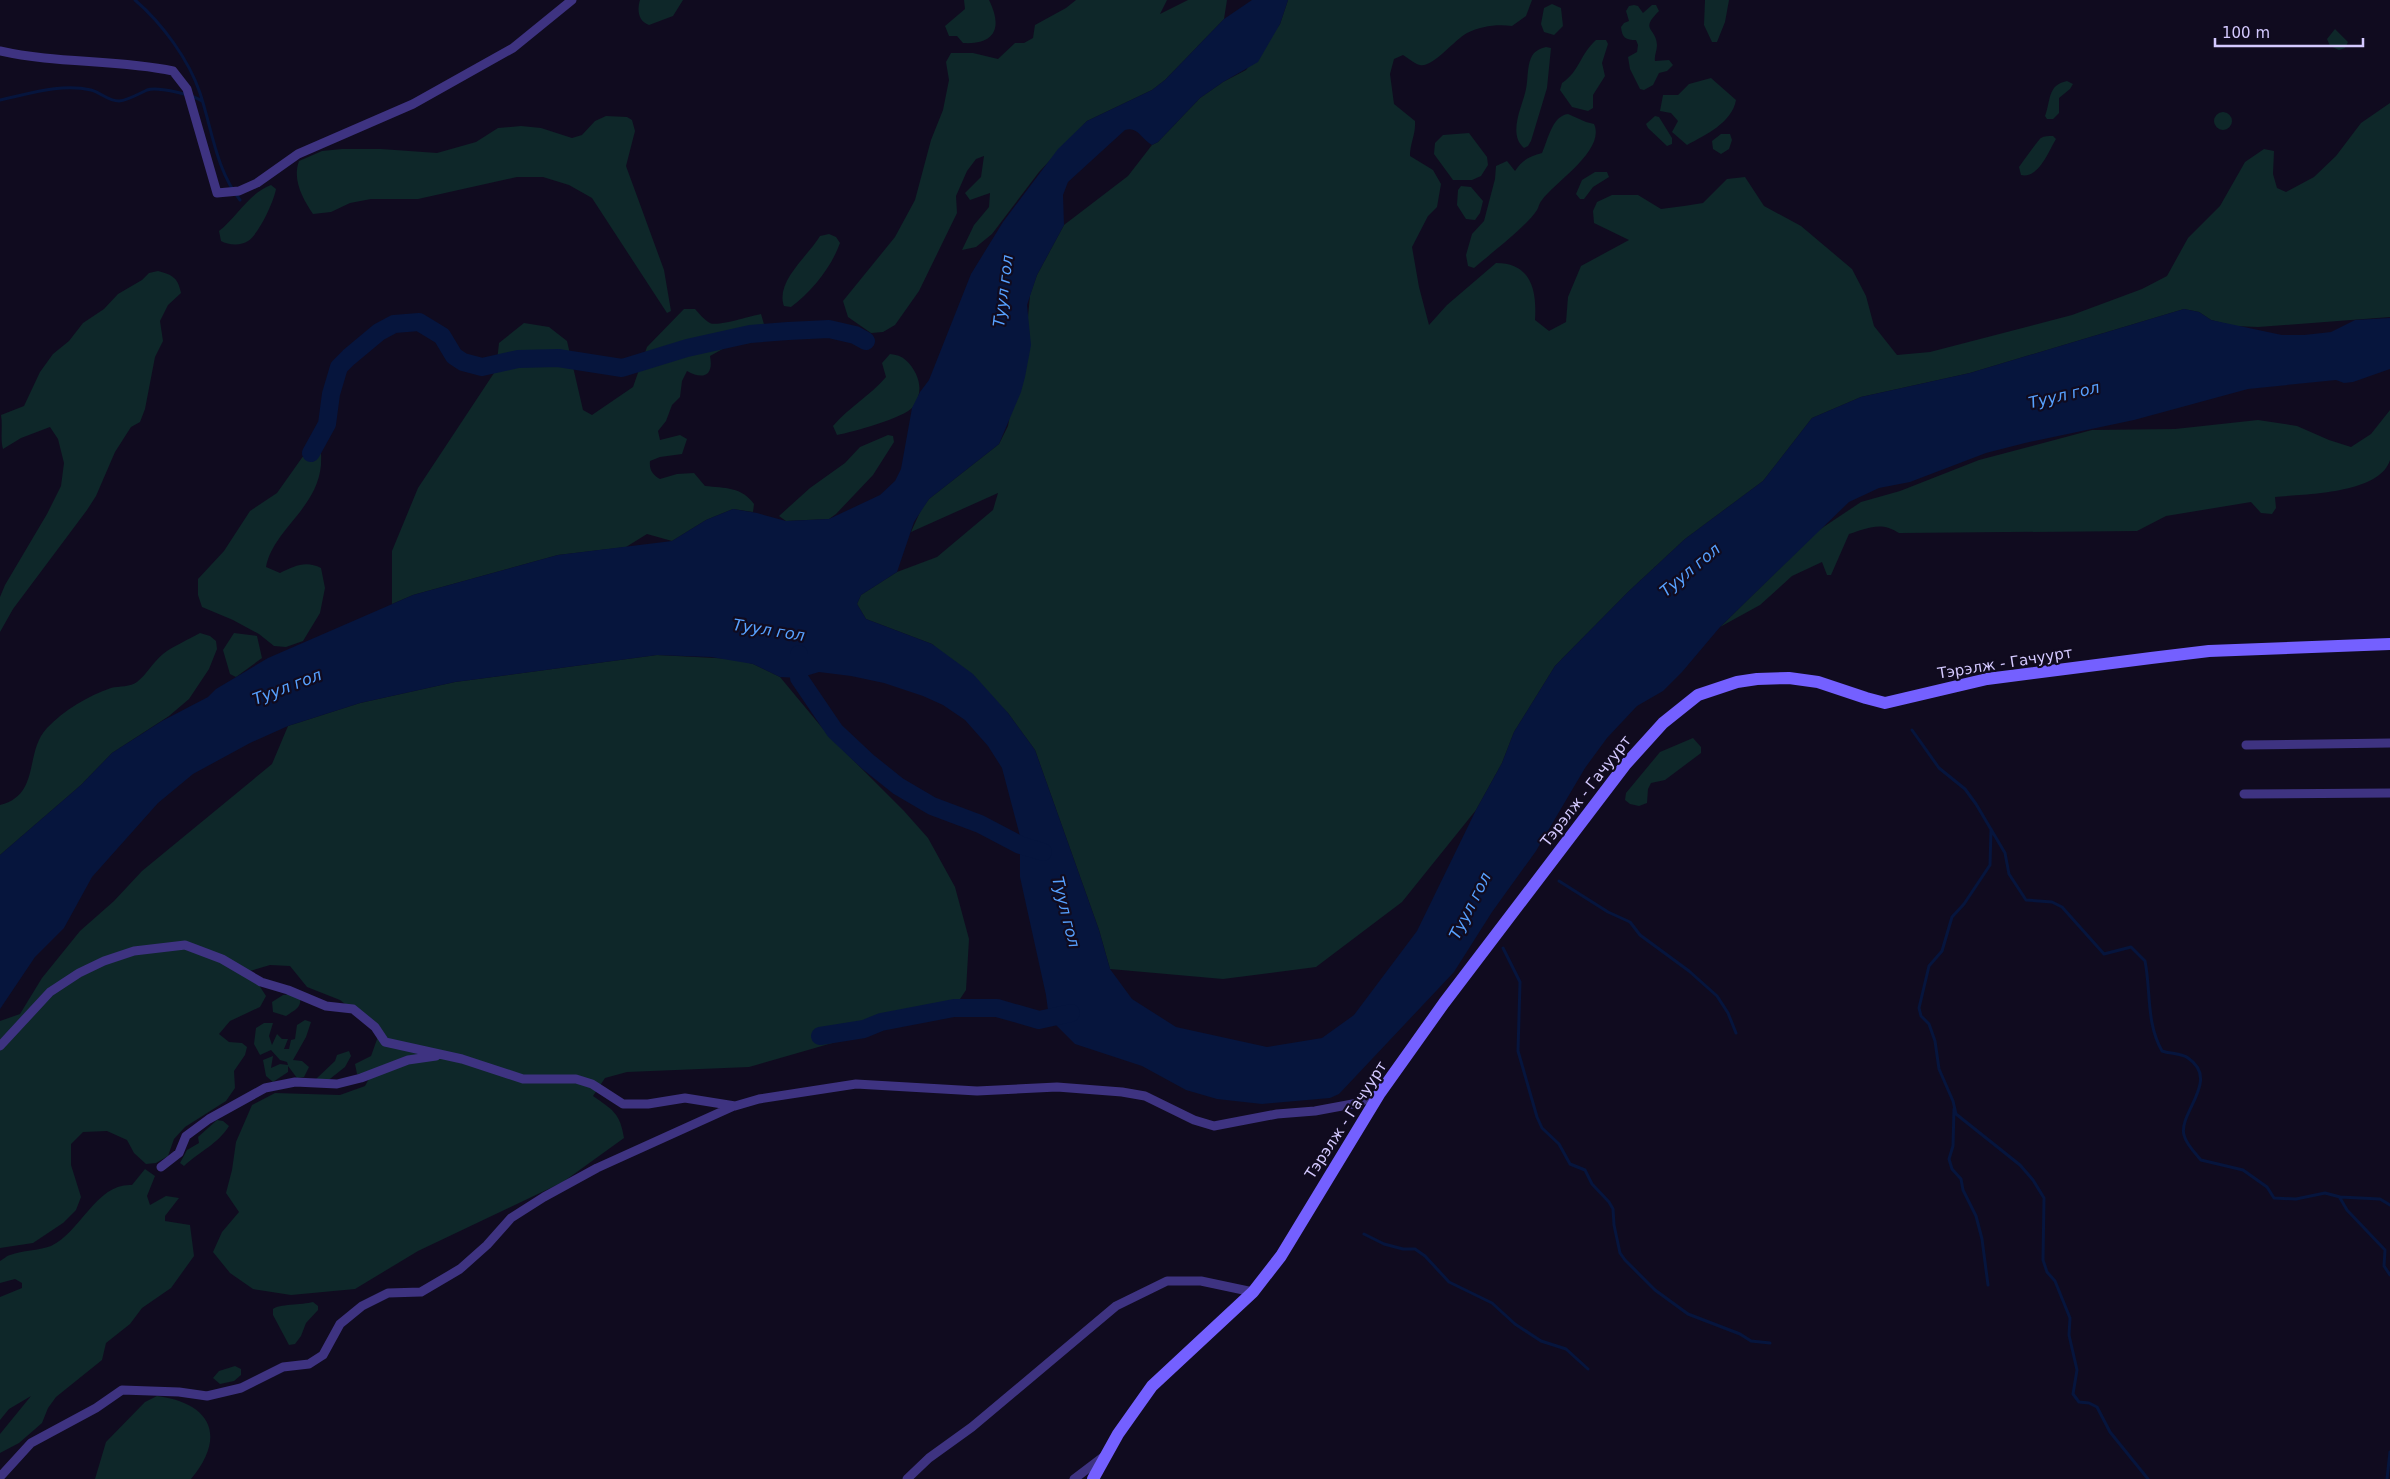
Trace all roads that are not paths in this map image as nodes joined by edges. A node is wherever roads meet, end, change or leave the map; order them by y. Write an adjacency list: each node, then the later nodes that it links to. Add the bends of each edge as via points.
1 (572, 0): 2 (street, via 513,48 413,104 298,154 248,187 217,193 187,89 173,71 141,64 32,58)
2 (0, 51)
3 (2390, 644): 10 (main road, Тэрэлж - Гачуурт, via 2161,656 1987,679 1885,702 1818,682 1789,678 1737,682 1698,695 1663,723 1625,765 1444,1003)
4 (2390, 743): 5 (street)
5 (2246, 745)
6 (2390, 793): 7 (street)
7 (2244, 794)
8 (0, 1046): 9 (street, via 50,992 79,973 104,960 134,951 185,945 222,959 261,982 326,1006 353,1009 374,1026 385,1042)
9 (441, 1055): 11 (street, via 523,1079 556,1078 592,1084 623,1104 685,1098); 12 (street, via 408,1060 338,1084 295,1082 265,1088 186,1136 179,1153)
10 (1380, 1093): 11 (street, via 1358,1103 1214,1126 1145,1096 1057,1087 977,1091 856,1084 758,1099); 13 (main road, Тэрэлж - Гачуурт, via 1281,1256)
11 (735, 1106): 15 (street, via 597,1168 544,1197 511,1218 460,1269 421,1292 388,1293 362,1306 340,1324 323,1355 309,1364 283,1366 241,1388 207,1396 122,1390 31,1443)
12 (161, 1167)
13 (1253, 1292): 14 (main road, Тэрэлж - Гачуурт, via 1152,1386); 16 (street, via 1201,1281 1167,1281 1116,1306)
14 (1105, 1455): 17 (street); 18 (main road, Тэрэлж - Гачуурт)
15 (0, 1477)
16 (907, 1479)
17 (1074, 1479)
18 (1093, 1479)

